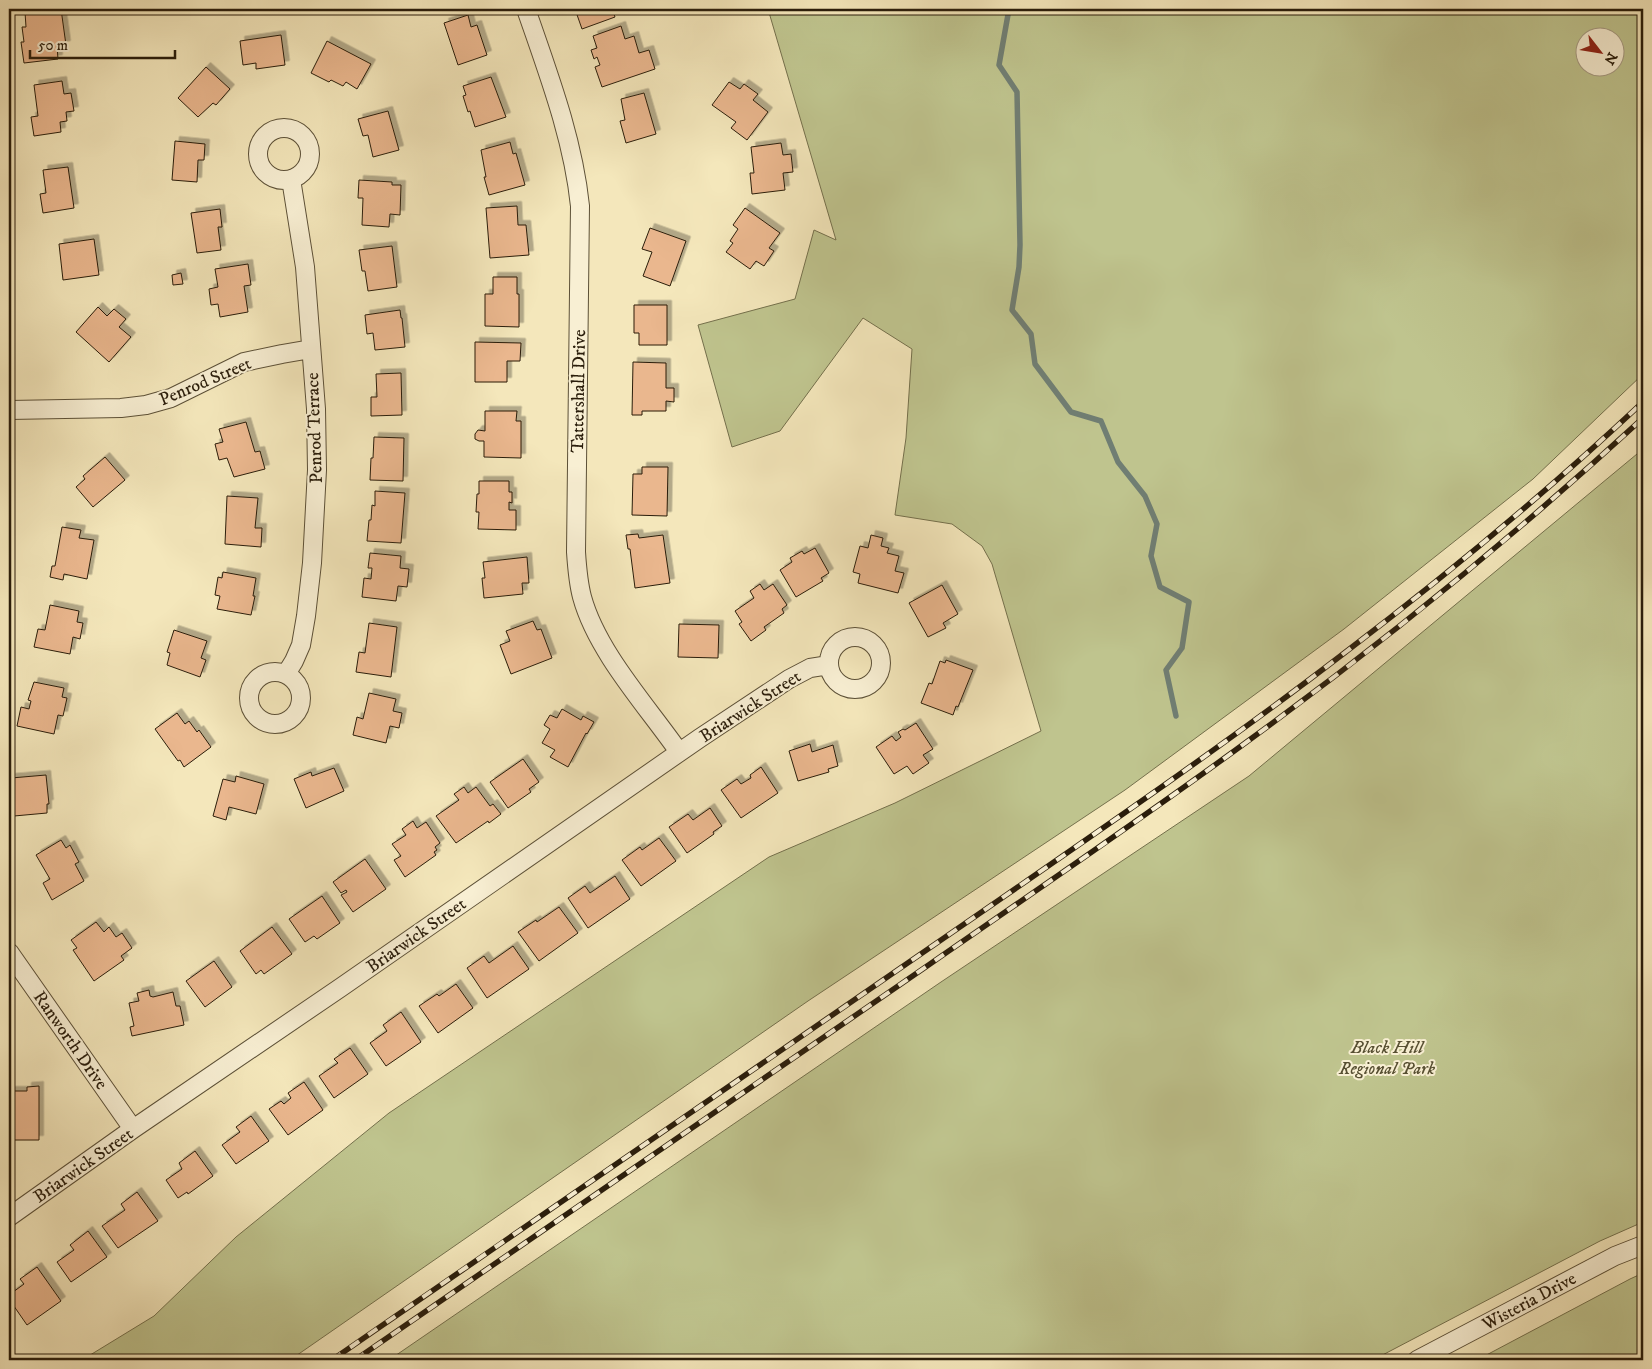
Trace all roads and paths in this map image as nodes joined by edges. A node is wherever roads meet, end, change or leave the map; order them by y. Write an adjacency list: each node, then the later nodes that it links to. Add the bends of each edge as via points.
1 (526, 9): 7 (street, Tattershall Drive, via 571,148 580,206 576,552 580,586 590,619 608,652)
2 (292, 179): 3 (street, Penrod Terrace, via 305,267)
3 (311, 349): 4 (street, Penrod Street, via 244,362 171,398 146,405); 6 (street, Penrod Terrace, via 317,429 312,563 301,644)
4 (9, 410)
5 (829, 665): 7 (street, Briarwick Street, via 810,668 789,679)
6 (286, 674)
7 (680, 752): 9 (street, Briarwick Street)
8 (9, 952): 9 (street, Ranworth Drive)
9 (133, 1129): 10 (street, Briarwick Street)
10 (9, 1217)
11 (1643, 1245): 12 (street, Wisteria Drive, via 1615,1256)
12 (1417, 1360)

